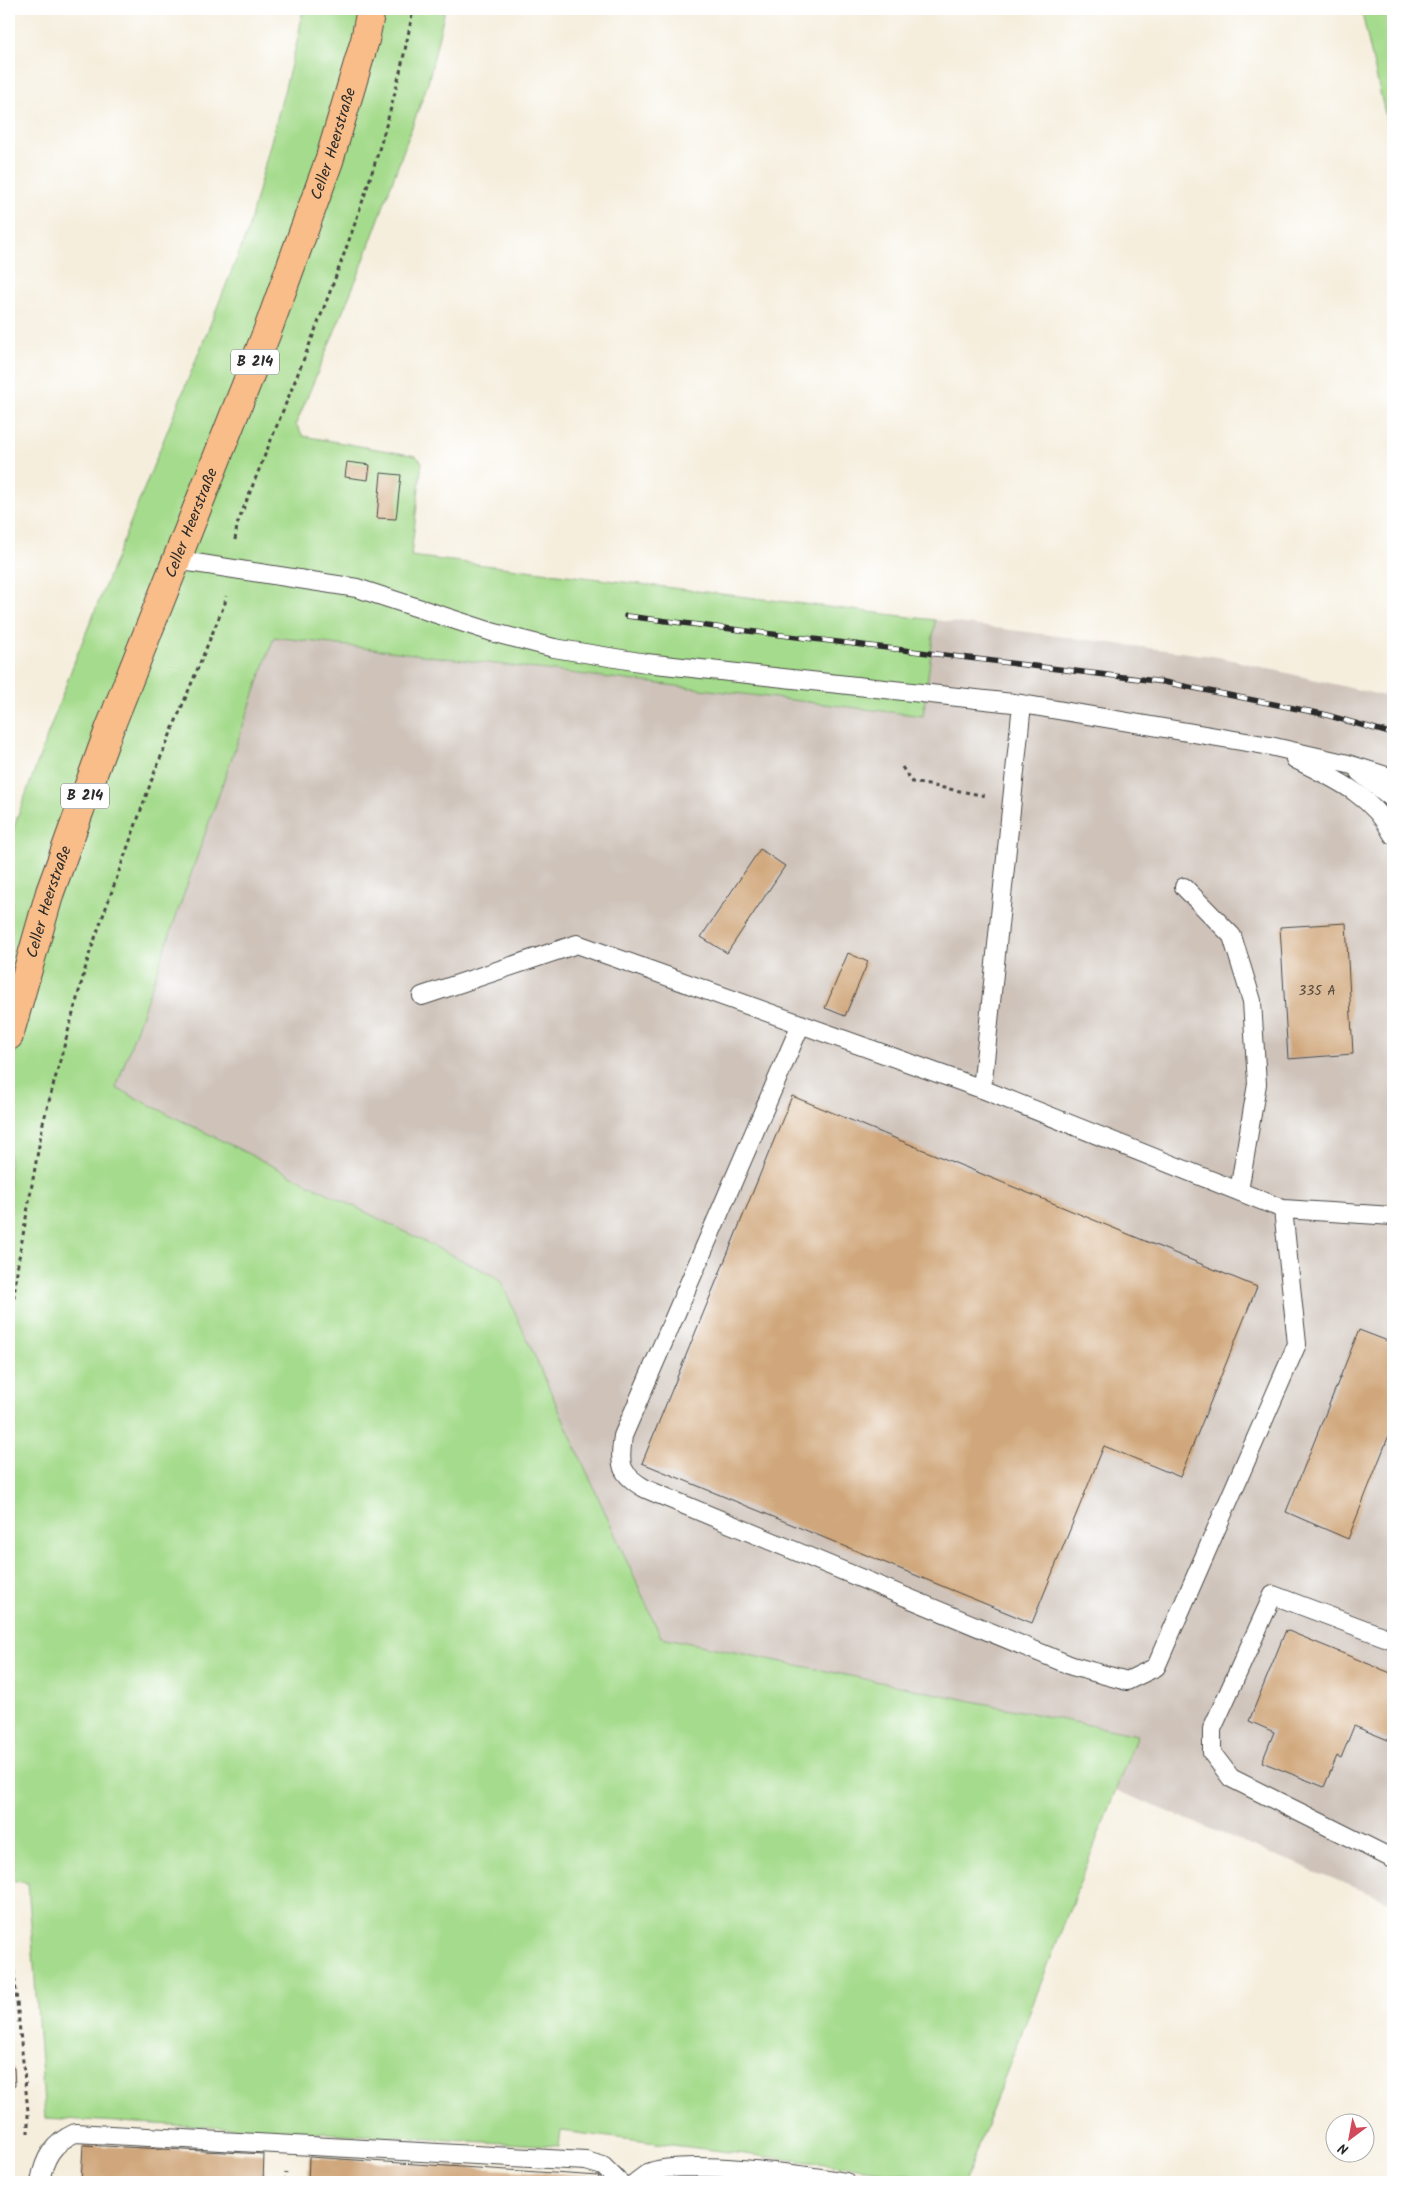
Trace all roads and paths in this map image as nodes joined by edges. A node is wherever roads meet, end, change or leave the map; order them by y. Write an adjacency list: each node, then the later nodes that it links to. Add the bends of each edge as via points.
1 (371, 9): 3 (main road, Celler Heerstraße / B 214, via 329,161 267,332)
2 (413, 9): 4 (path, via 388,114 358,210 297,376 237,525)
3 (176, 560): 4 (lane); 17 (main road, Celler Heerstraße / B 214, via 50,892)
4 (230, 569): 5 (lane, via 356,588 495,633 614,659); 22 (path, via 225,603 155,771 89,955 43,1123 18,1263)
5 (1022, 704): 6 (lane); 12 (lane)
6 (1270, 746): 7 (lane); 13 (lane, via 1340,781 1366,799 1386,821)
7 (1348, 764): 9 (lane); 10 (lane); 11 (lane)
8 (902, 767): 12 (path, via 912,782)
9 (1393, 778)
10 (1393, 785)
11 (1393, 799)
12 (1013, 801): 18 (lane)
13 (1393, 835)
14 (1184, 887): 19 (lane, via 1232,936 1252,1001 1257,1084)
15 (422, 996): 16 (lane, via 577,944)
16 (801, 1024): 18 (lane); 20 (lane, via 623,1436 620,1462 629,1480 646,1489 1072,1666 1127,1681 1156,1667 1297,1344)
17 (9, 1036)
18 (982, 1089): 19 (lane)
19 (1239, 1191): 20 (lane)
20 (1283, 1209): 21 (lane)
21 (1393, 1216)
22 (9, 1338)
23 (1393, 1640): 24 (lane, via 1273,1595 1212,1729 1212,1753 1231,1778)
24 (1393, 1859)
25 (9, 1922): 26 (path, via 28,2111)
26 (28, 2140)
27 (40, 2182): 28 (lane, via 43,2164 60,2140 75,2133 586,2161 603,2166)
28 (619, 2182)
29 (636, 2182): 30 (lane, via 649,2173 679,2168 751,2170)
30 (846, 2182)

